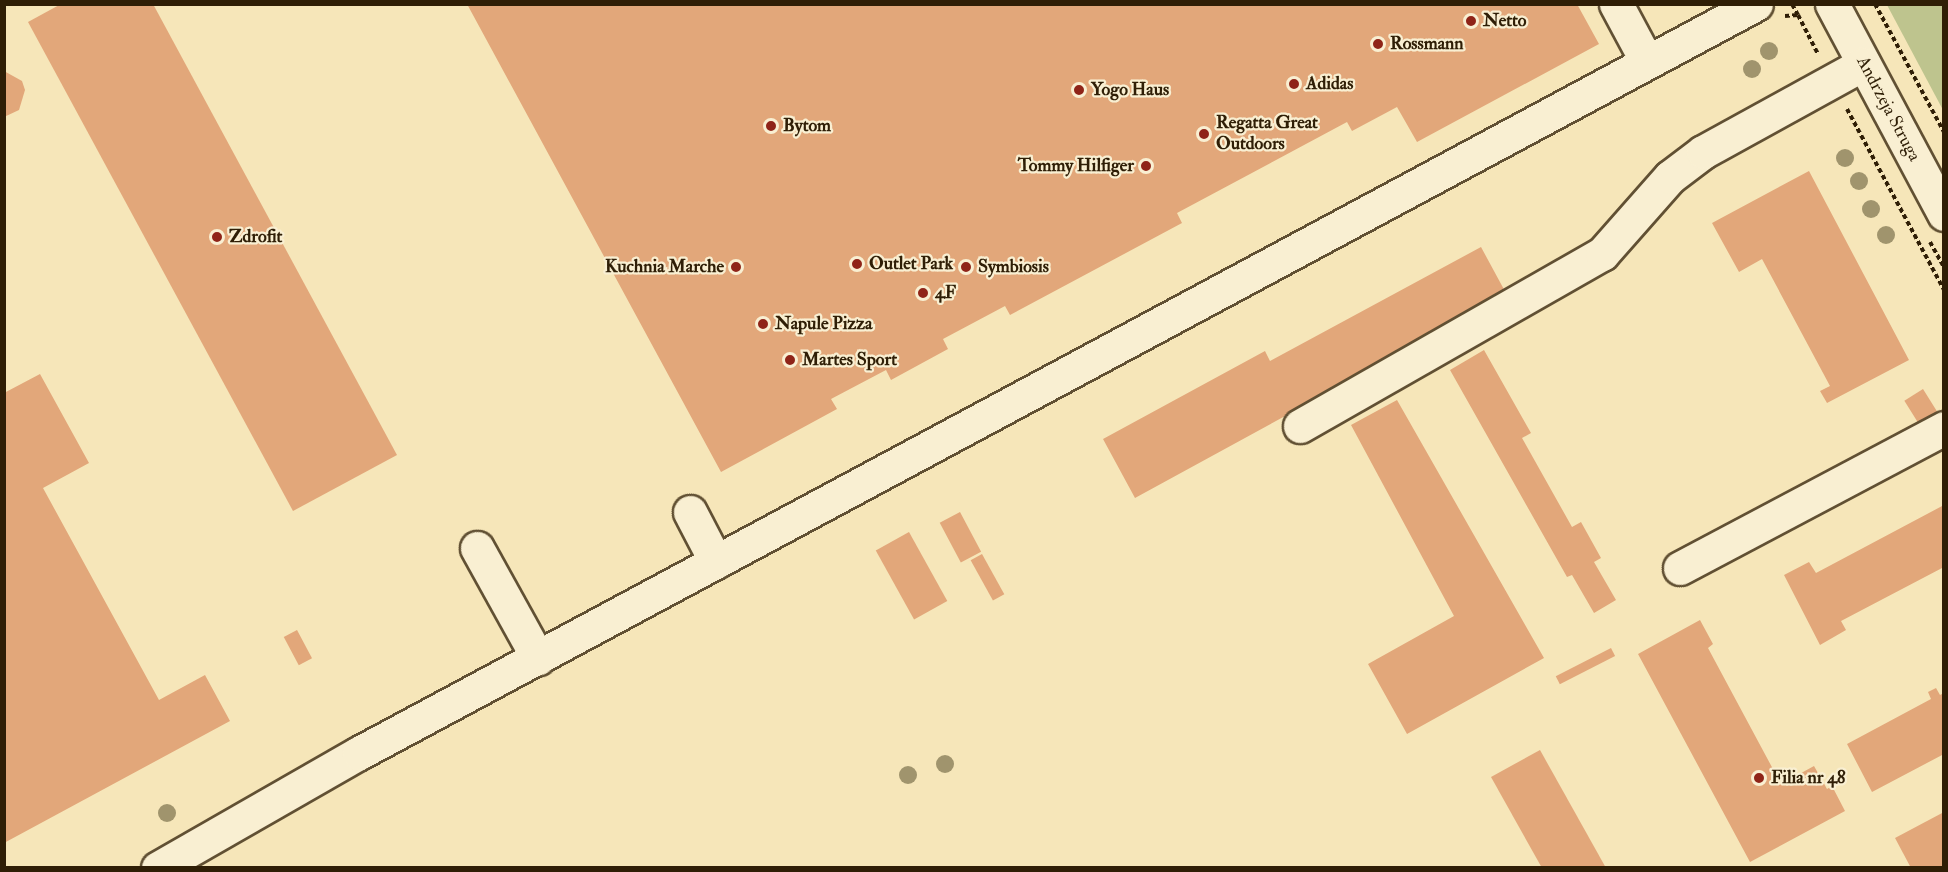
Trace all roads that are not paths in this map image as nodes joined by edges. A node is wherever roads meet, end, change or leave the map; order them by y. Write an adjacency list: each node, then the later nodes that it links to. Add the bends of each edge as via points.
1 (1616, 4): 4 (street)
2 (1756, 4): 4 (street)
3 (1832, 4): 5 (street, Andrzeja Struga)
4 (1646, 60): 11 (street)
5 (1863, 64): 6 (street, Andrzeja Struga); 7 (street, via 1703,152 1670,177 1602,254)
6 (1944, 214)
7 (1299, 426)
8 (1944, 428): 12 (street)
9 (690, 512): 11 (street)
10 (477, 548): 13 (street)
11 (716, 562): 13 (street)
12 (1680, 568)
13 (538, 658): 14 (street, via 282,795)
14 (158, 867)

